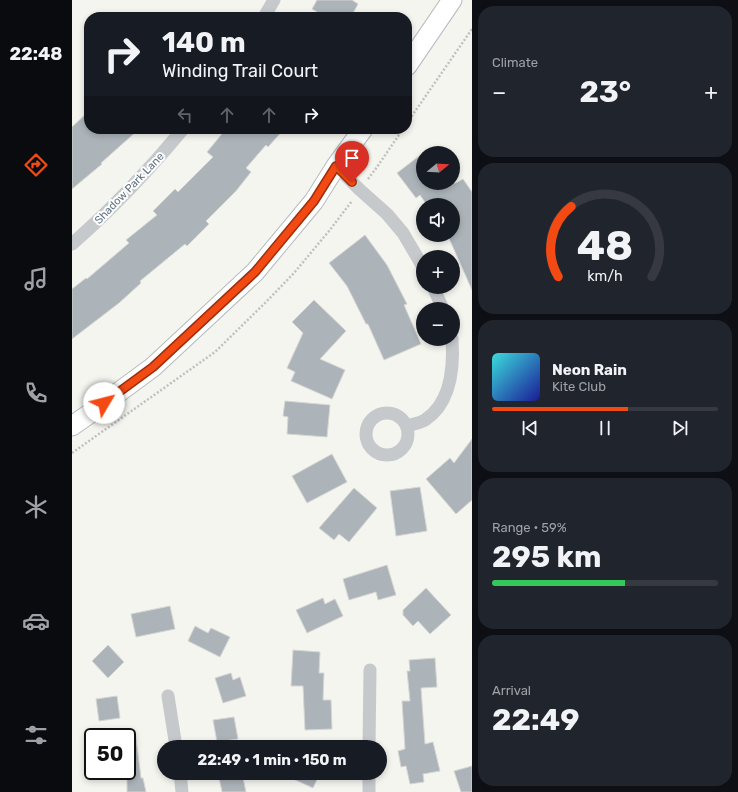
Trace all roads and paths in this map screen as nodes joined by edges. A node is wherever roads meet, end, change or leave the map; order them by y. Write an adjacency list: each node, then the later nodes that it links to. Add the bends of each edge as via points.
1 (274, 0): 3 (street)
2 (452, 0): 5 (main road)
3 (267, 12)
4 (472, 29): 6 (path)
5 (412, 59)
6 (412, 116)
7 (179, 134): 12 (street, Shadow Park Lane, via 137,182)
8 (359, 134): 10 (main road)
9 (400, 134): 11 (path)
10 (336, 166): 11 (street); 15 (main road, via 314,201 255,272 153,367)
11 (360, 190): 13 (street, via 387,214 403,233); 17 (path, via 294,273 215,352)
12 (72, 244)
13 (416, 255)
14 (453, 346): 16 (street, via 452,369 446,396 424,420)
15 (72, 426)
16 (407, 426)
17 (72, 453)
18 (370, 670): 21 (street)
19 (168, 696): 20 (street)
20 (175, 740)
21 (369, 740)
22 (181, 780): 24 (street)
23 (369, 780): 25 (street)
24 (182, 792)
25 (369, 792)

